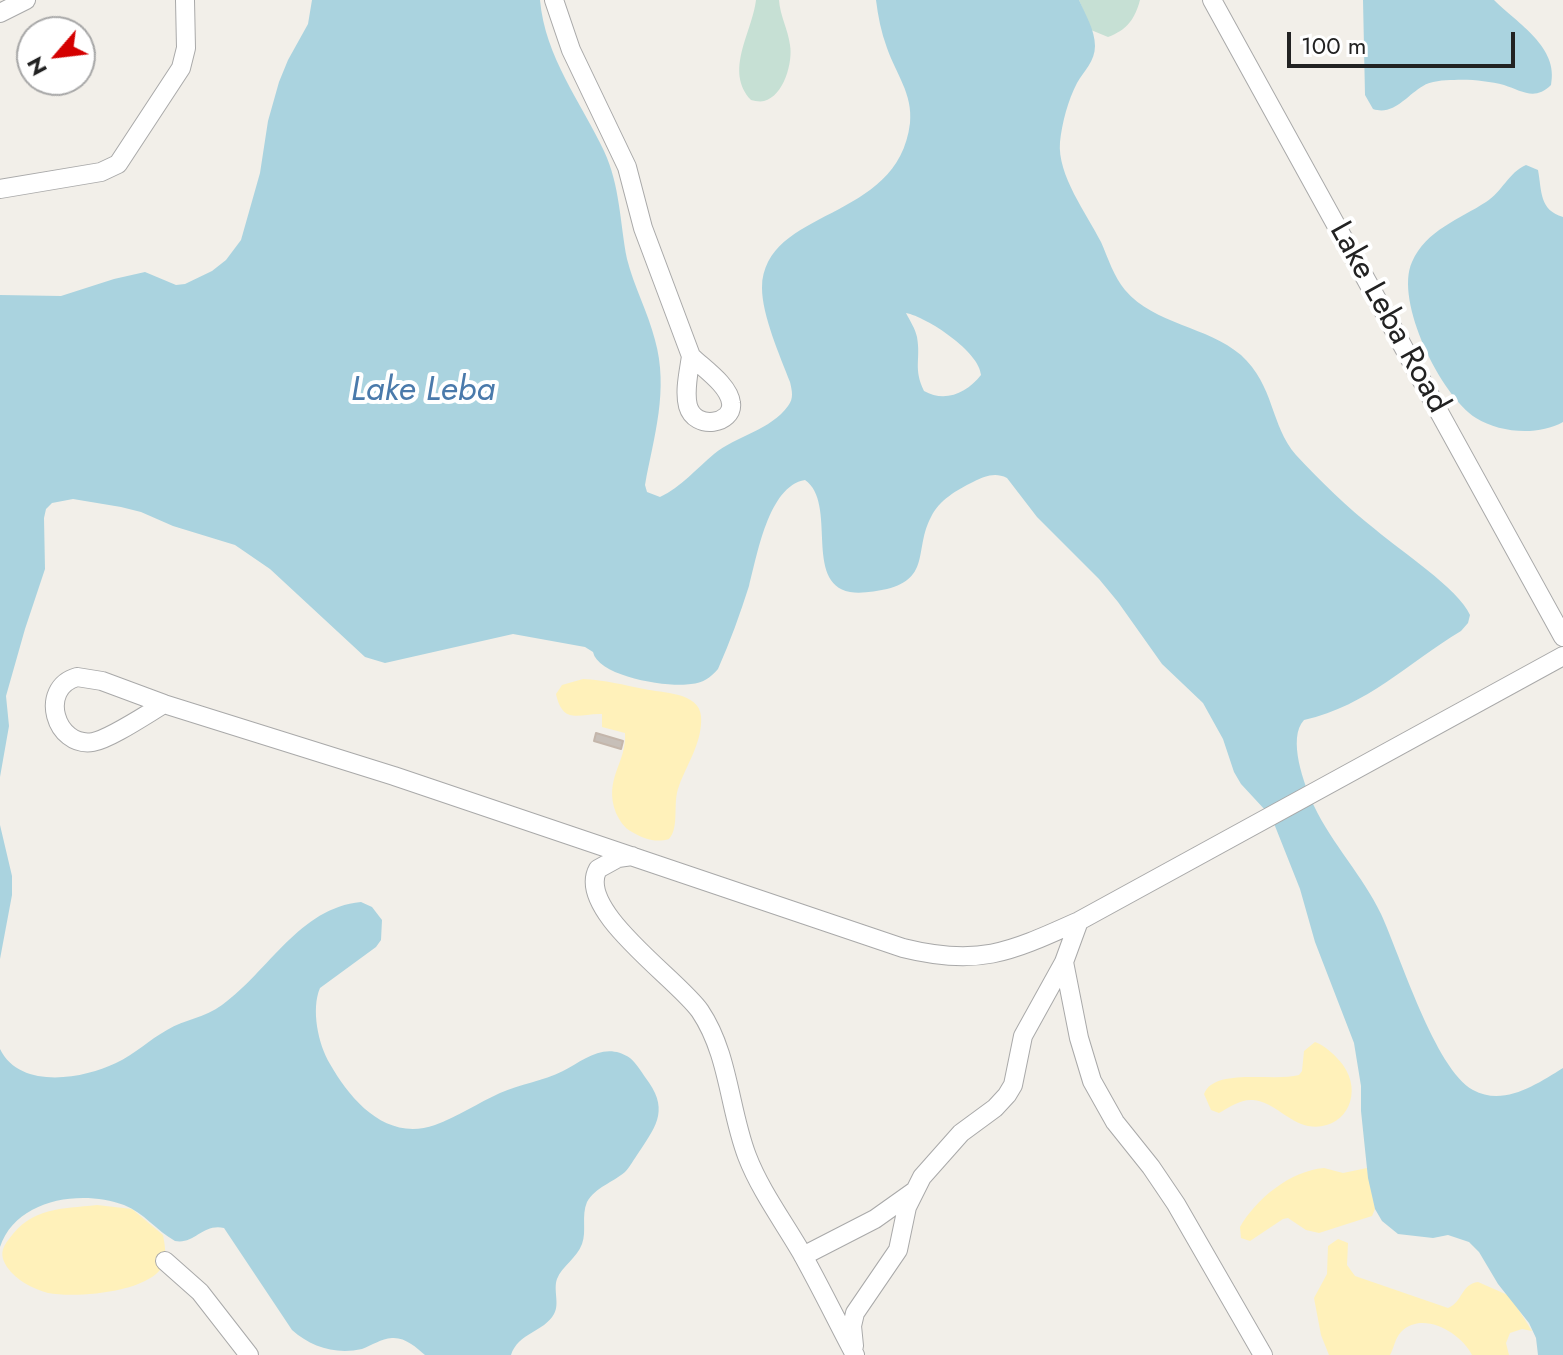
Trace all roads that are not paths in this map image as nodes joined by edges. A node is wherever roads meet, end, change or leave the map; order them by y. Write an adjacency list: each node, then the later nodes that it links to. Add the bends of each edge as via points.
1 (26, 0): 5 (street)
2 (185, 0): 6 (street, via 181,68 118,164 101,172)
3 (554, 0): 7 (street, via 571,50 627,167 643,228)
4 (1212, 0): 8 (street, Lake Leba Road)
5 (0, 13)
6 (0, 189)
7 (691, 356)
8 (1563, 637)
9 (1563, 656): 12 (street)
10 (164, 704): 10 (street, via 77,677 60,688 54,705 66,733 90,743); 11 (street)
11 (635, 856): 12 (street, via 937,956 1003,953); 15 (street, via 598,869 594,882 602,906 703,1016 747,1155)
12 (1079, 921): 13 (street)
13 (1064, 962): 14 (street, via 1023,1036 1007,1095 945,1148); 19 (street, via 1079,1038 1098,1095 1176,1204)
14 (913, 1192): 15 (street, via 875,1219); 18 (street, via 898,1250 852,1319)
15 (803, 1256): 18 (street)
16 (165, 1261): 17 (street, via 200,1292)
17 (249, 1355)
18 (856, 1355)
19 (1263, 1355)

